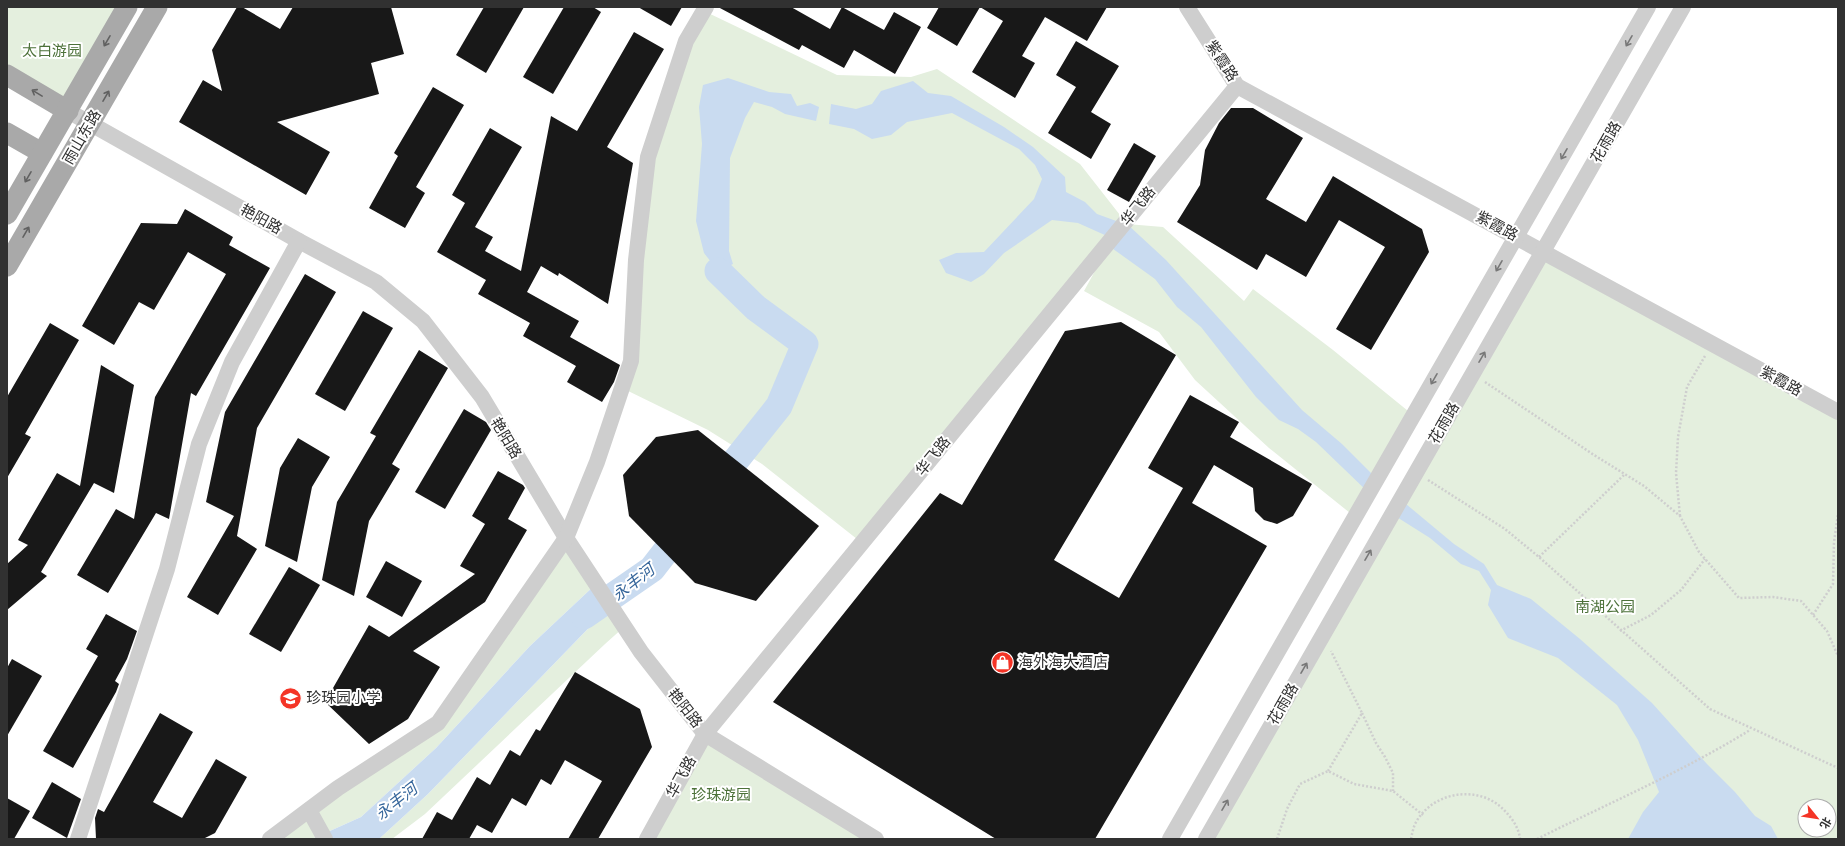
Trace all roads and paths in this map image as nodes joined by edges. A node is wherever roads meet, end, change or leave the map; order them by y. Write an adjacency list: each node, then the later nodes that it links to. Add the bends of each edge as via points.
1 (127, 7): 9 (main road, 雨山东路, one-way to 9)
2 (157, 7): 10 (main road, 雨山东路, one-way to 2)
3 (706, 7): 25 (street, via 686,41 648,157 636,260 631,361 597,462)
4 (1187, 7): 8 (street, 紫霞路)
5 (1648, 7): 14 (street, one-way to 14)
6 (1683, 7): 16 (street, 花雨路)
7 (7, 74): 9 (main road, one-way to 7)
8 (1237, 86): 14 (street, 紫霞路); 34 (street, 华飞路)
9 (68, 111): 10 (street, 艳阳路); 12 (main road, 雨山东路)
10 (90, 123): 15 (street, 艳阳路); 17 (main road, 雨山东路, one-way to 10)
11 (7, 133): 12 (main road)
12 (42, 153): 13 (main road, 雨山东路, one-way to 13)
13 (7, 214)
14 (1516, 236): 16 (street, 紫霞路); 45 (street, one-way to 45)
15 (299, 241): 25 (street, 艳阳路, via 376,282 423,321 482,397); 41 (street, via 232,362 199,444 166,569)
16 (1543, 250): 18 (street, 紫霞路); 19 (street, 花雨路, one-way to 16)
17 (7, 266)
18 (1713, 343): 20 (street, 紫霞路); 24 (path, via 1687,387 1678,437 1676,473)
19 (1472, 373): 21 (street, 花雨路); 22 (path)
20 (1838, 412)
21 (1416, 473): 26 (path, via 1505,529); 30 (street, 花雨路, one-way to 21)
22 (1625, 474): 24 (path); 26 (path)
23 (1838, 514): 28 (path, via 1833,584)
24 (1680, 516): 27 (path)
25 (566, 538): 34 (street, 艳阳路, via 640,652); 38 (street, via 438,723 338,788)
26 (1539, 557): 29 (path)
27 (1705, 559): 28 (path, via 1739,598 1774,597 1801,601); 29 (path, via 1681,590 1651,615)
28 (1813, 615): 31 (path, via 1827,631)
29 (1620, 630): 33 (path, via 1710,710)
30 (1323, 634): 32 (path); 46 (street, 花雨路, one-way to 30)
31 (1838, 656)
32 (1362, 713): 36 (path); 37 (path, via 1393,773)
33 (1750, 730): 35 (path); 50 (path, via 1653,785)
34 (705, 734): 43 (street, 华飞路); 44 (street, 艳阳路)
35 (1838, 768)
36 (1328, 771): 37 (path, via 1354,784); 47 (path, via 1300,784 1287,809)
37 (1394, 790): 39 (path)
38 (309, 810): 40 (street); 42 (street)
39 (1423, 815): 48 (path, via 1416,824); 49 (path, via 1443,798 1462,794 1481,796 1498,804 1512,818)
40 (323, 836)
41 (78, 839)
42 (270, 839)
43 (647, 839)
44 (876, 839)
45 (1170, 839)
46 (1206, 839)
47 (1277, 839)
48 (1411, 839)
49 (1520, 839)
50 (1537, 839)

